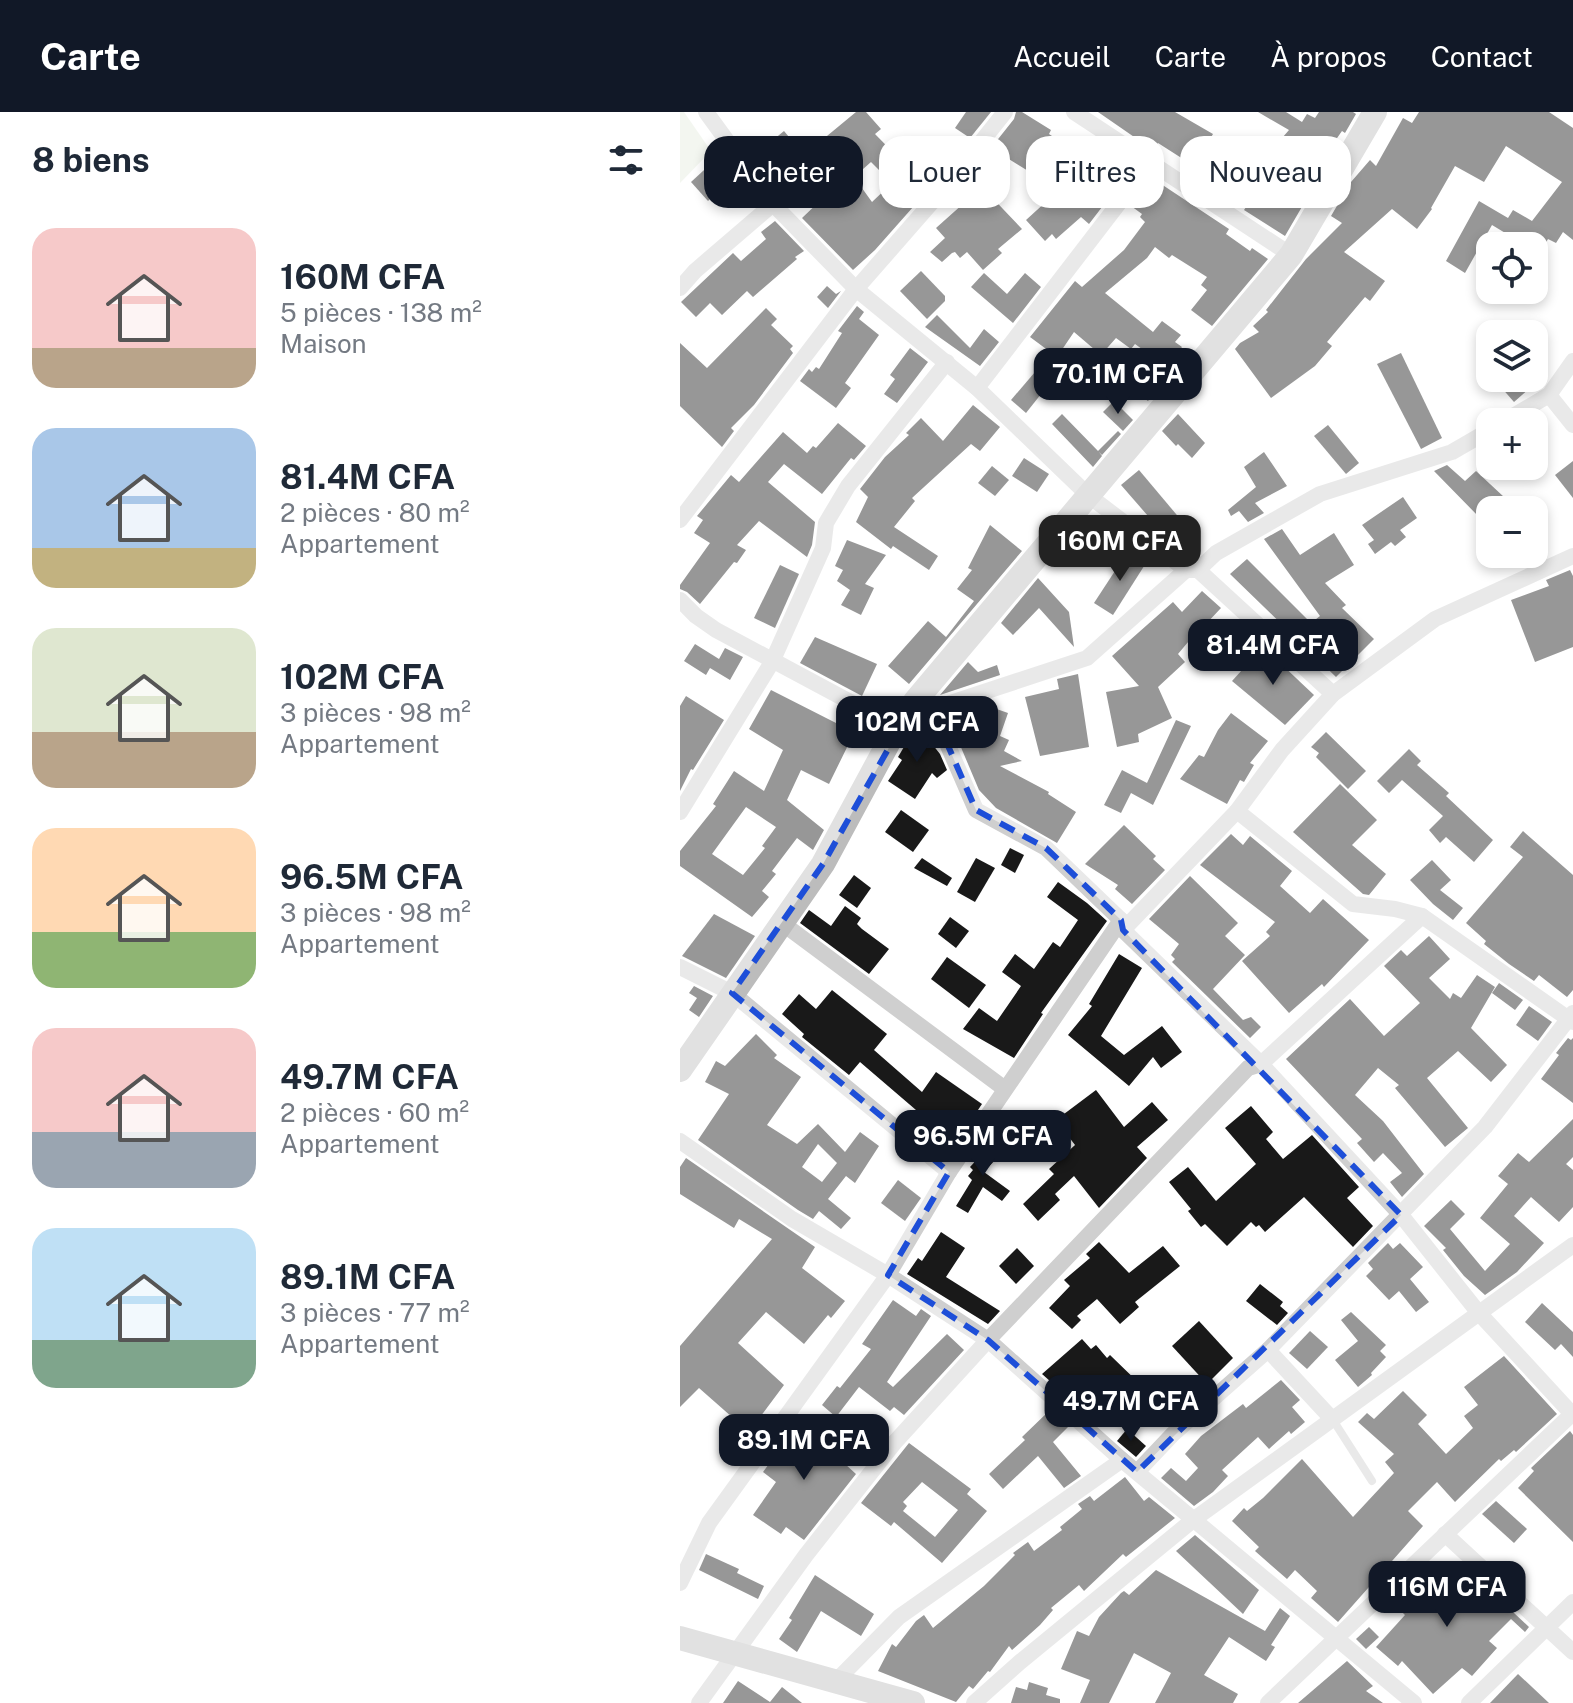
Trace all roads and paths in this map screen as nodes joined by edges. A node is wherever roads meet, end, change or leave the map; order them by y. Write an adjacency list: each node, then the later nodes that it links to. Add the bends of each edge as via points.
1 (706, 112): 5 (street)
2 (1005, 112): 13 (street)
3 (1074, 112): 6 (street)
4 (1375, 112): 11 (street)
5 (723, 136)
6 (1109, 136)
7 (1164, 174): 11 (street)
8 (768, 208): 12 (street)
9 (777, 208): 13 (street)
10 (1115, 208): 16 (street)
11 (1291, 255): 21 (street)
12 (682, 282)
13 (856, 289): 15 (street); 22 (street)
14 (1573, 361): 17 (street)
15 (947, 362): 16 (street); 26 (street, via 826,523 823,548)
16 (977, 388): 21 (street)
17 (1549, 395): 18 (street); 19 (street)
18 (1527, 408)
19 (1573, 425)
20 (1476, 438): 24 (street, via 1452,452 1320,494)
21 (1088, 495): 24 (street); 28 (street)
22 (680, 520)
23 (1573, 556): 27 (street, via 1435,619)
24 (1192, 570): 27 (street); 28 (street, via 1087,658)
25 (680, 600): 26 (street, via 716,630)
26 (772, 662): 29 (street); 31 (street)
27 (1333, 694): 30 (street)
28 (924, 704): 29 (street); 34 (street, via 976,810 1046,848)
29 (897, 727): 33 (street, via 823,864)
30 (1237, 811): 32 (street, via 1353,904); 34 (street)
31 (680, 812)
32 (1422, 916): 37 (street); 38 (street)
33 (782, 923): 36 (street); 40 (street)
34 (1122, 925): 38 (street); 40 (street)
35 (680, 967): 36 (street)
36 (732, 993): 39 (street); 42 (street)
37 (1572, 1018): 43 (street, via 1485,1127)
38 (1261, 1064): 43 (street); 47 (street, via 1248,1068)
39 (680, 1070)
40 (1005, 1089): 42 (street)
41 (680, 1141): 45 (street, via 792,1219)
42 (949, 1172): 45 (street)
43 (1401, 1215): 46 (street); 48 (street)
44 (1570, 1252): 46 (street)
45 (888, 1275): 47 (street); 56 (street, via 709,1523)
46 (1478, 1312): 49 (street); 50 (street)
47 (988, 1340): 51 (street); 62 (street, via 895,1442)
48 (1268, 1350): 50 (street); 52 (street)
49 (1573, 1414): 55 (street)
50 (1333, 1420): 53 (lane); 54 (street)
51 (1122, 1460): 52 (street); 63 (street, via 899,1617)
52 (1137, 1472): 54 (street)
53 (1372, 1481)
54 (1193, 1520): 60 (street); 66 (street)
55 (1445, 1534): 58 (street); 60 (street)
56 (680, 1583)
57 (1573, 1602): 58 (street)
58 (1545, 1627): 61 (street); 69 (street)
59 (680, 1638): 62 (street)
60 (1336, 1639): 67 (street); 68 (street)
61 (1573, 1652)
62 (735, 1655): 63 (street); 64 (street)
63 (835, 1682): 65 (street)
64 (699, 1703)
65 (913, 1703)
66 (974, 1703)
67 (1268, 1703)
68 (1414, 1703)
69 (1469, 1703)

